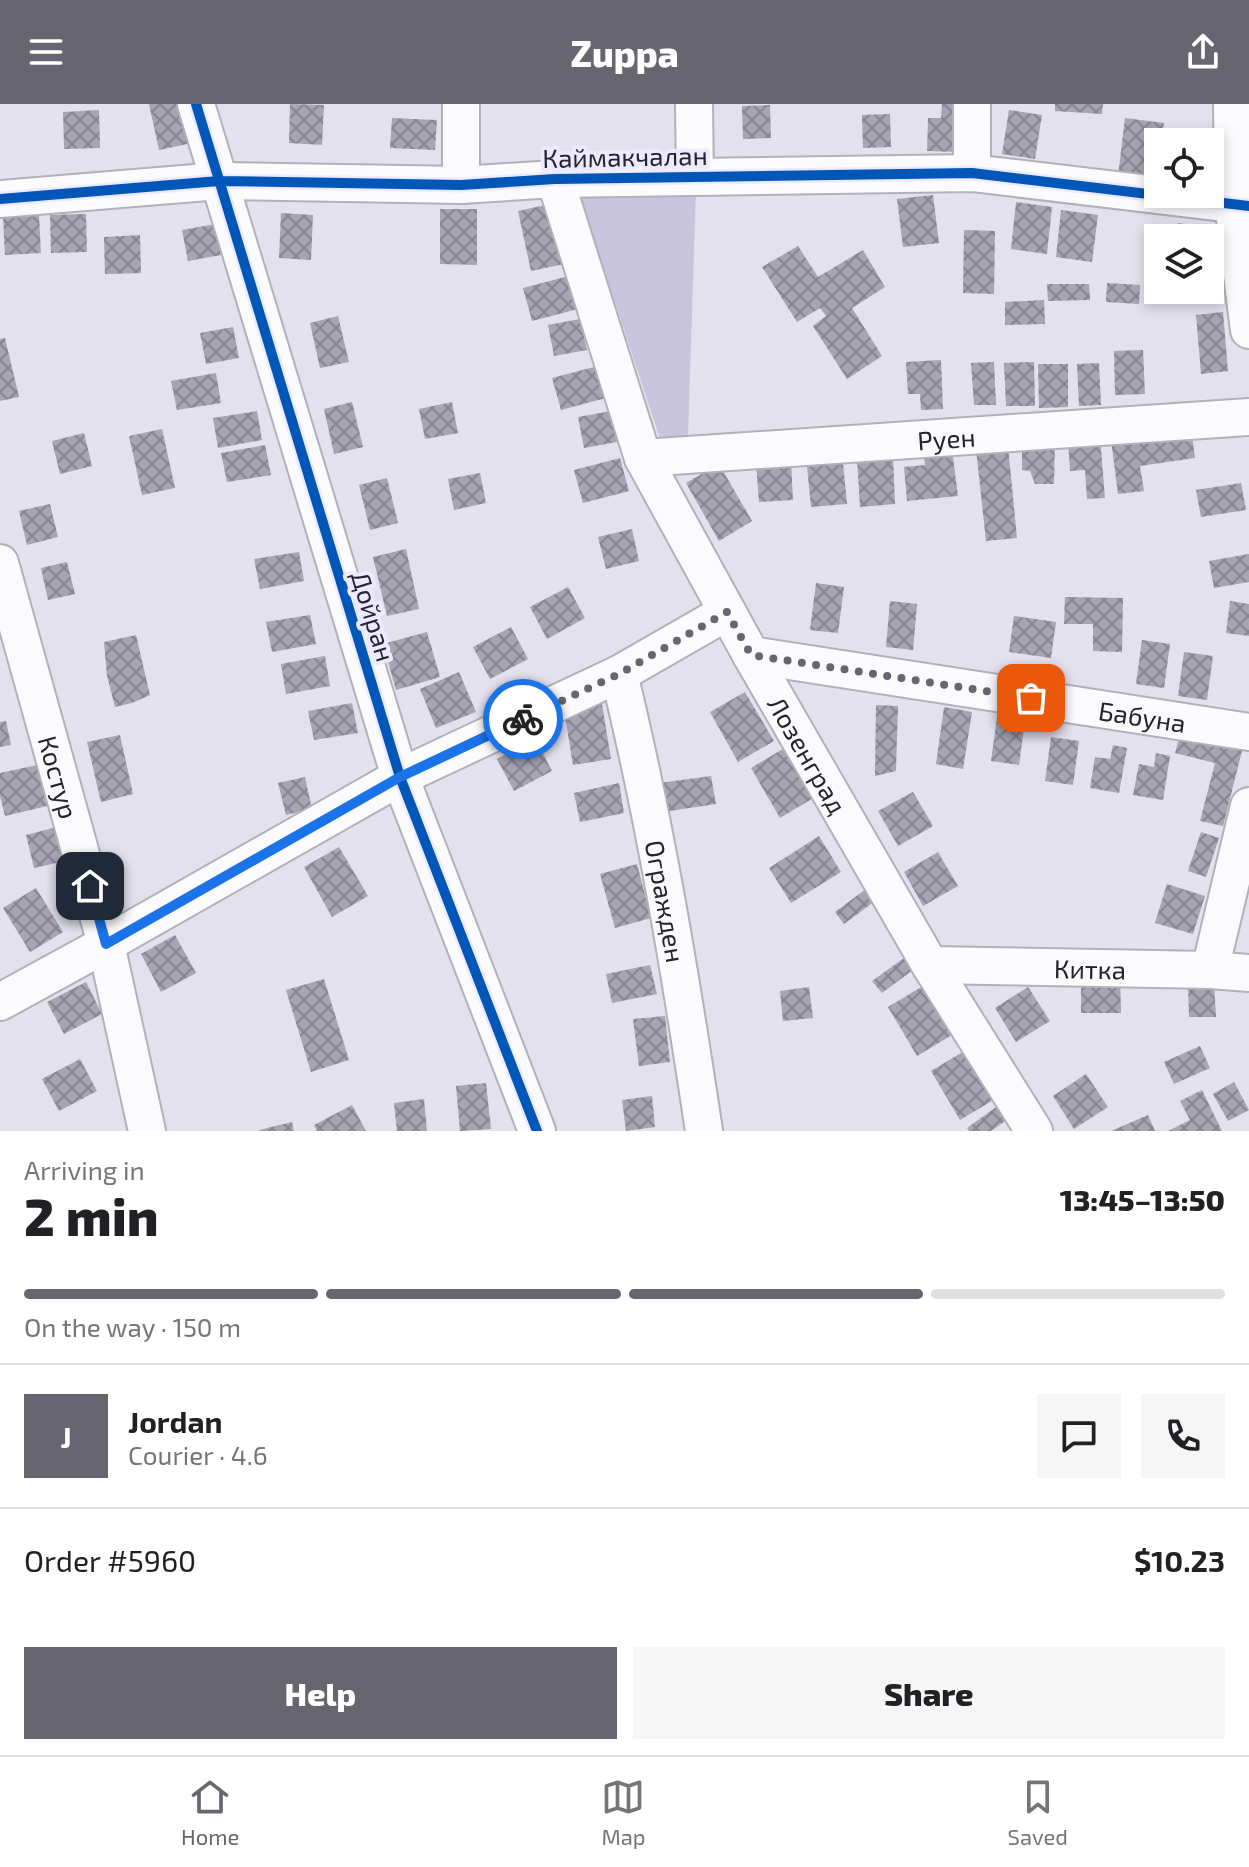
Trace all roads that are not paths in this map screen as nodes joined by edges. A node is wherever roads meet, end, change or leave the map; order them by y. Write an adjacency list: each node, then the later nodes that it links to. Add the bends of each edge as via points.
1 (196, 104): 9 (street, Дойран)
2 (461, 104): 10 (street)
3 (694, 104): 7 (street)
4 (972, 104): 6 (street)
5 (1232, 104): 12 (street)
6 (972, 173): 7 (street, Каймакчалан); 12 (street, Каймакчалан)
7 (695, 176): 8 (street, Каймакчалан)
8 (555, 179): 10 (street, Каймакчалан); 15 (street, Лозенград)
9 (219, 181): 10 (street, Каймакчалан); 11 (street, Каймакчалан); 21 (street, Дойран)
10 (461, 185)
11 (0, 199)
12 (1241, 205): 13 (street)
13 (1249, 330)
14 (1249, 417): 15 (street, Руен)
15 (643, 458): 17 (street, Лозенград)
16 (0, 563): 23 (street, Костур)
17 (727, 612): 18 (street, Лозенград); 19 (street)
18 (751, 655): 20 (street, Бабуна); 24 (street, Лозенград)
19 (619, 674): 21 (street); 30 (street, Огражден, via 673,928)
20 (1249, 732)
21 (400, 777): 23 (street); 29 (street, Дойран)
22 (1249, 806): 25 (street)
23 (106, 944): 27 (street); 28 (street, Костур)
24 (930, 965): 25 (street, Китка); 31 (street, Лозенград)
25 (1210, 970): 26 (street, Китка)
26 (1249, 973)
27 (0, 1002)
28 (147, 1131)
29 (537, 1131)
30 (704, 1131)
31 (1034, 1131)

